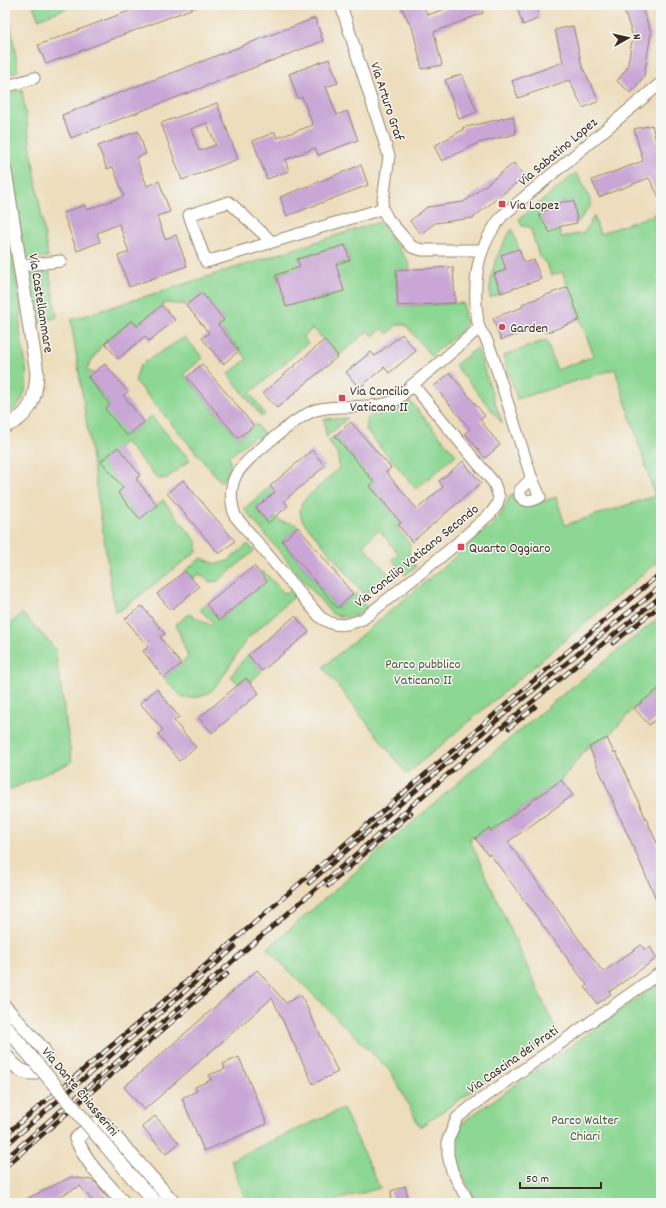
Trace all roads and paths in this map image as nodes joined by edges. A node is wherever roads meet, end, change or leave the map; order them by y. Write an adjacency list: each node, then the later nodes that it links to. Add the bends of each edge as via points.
1 (341, 5): 6 (street, Via Arturo Graf, via 389,156)
2 (34, 78): 4 (street)
3 (661, 83): 8 (street, Via Sabatino Lopez, via 502,216)
4 (5, 87)
5 (5, 171): 10 (street, Via Castellammare)
6 (382, 208): 7 (street); 8 (street, via 388,219 416,249)
7 (272, 242): 7 (street, via 229,202 189,215 206,262)
8 (482, 250): 11 (street, Via Sabatino Lopez, via 477,266 476,283)
9 (61, 261): 10 (street)
10 (19, 266): 13 (street, Via Castellammare, via 37,373 36,390 33,402 26,413 14,423)
11 (479, 328): 12 (street, Via Concilio Vaticano Secondo); 14 (street, Via Sabatino Lopez, via 492,354)
12 (413, 385): 12 (street, Via Concilio Vaticano Secondo, via 394,401 313,411 257,452 241,467 236,476 231,491 231,504 235,516 320,617 328,623 351,624 363,619 448,550 497,505 499,497 494,483)
13 (5, 426)
14 (530, 474)
15 (661, 972): 24 (street, Via Cascina dei Prati, via 457,1118 448,1140 448,1155 452,1171)
16 (5, 1006): 18 (street, via 47,1057 34,1073 26,1073 17,1068)
17 (5, 1026): 19 (street, Via Dante Chiasserini, bridge)
18 (5, 1055)
19 (133, 1178): 21 (street, Via Dante Chiasserini); 22 (street, Via Dante Chiasserini)
20 (124, 1203): 23 (street, via 94,1169 76,1139 92,1124 103,1123)
21 (144, 1203)
22 (156, 1203)
23 (174, 1203)
24 (469, 1203)

